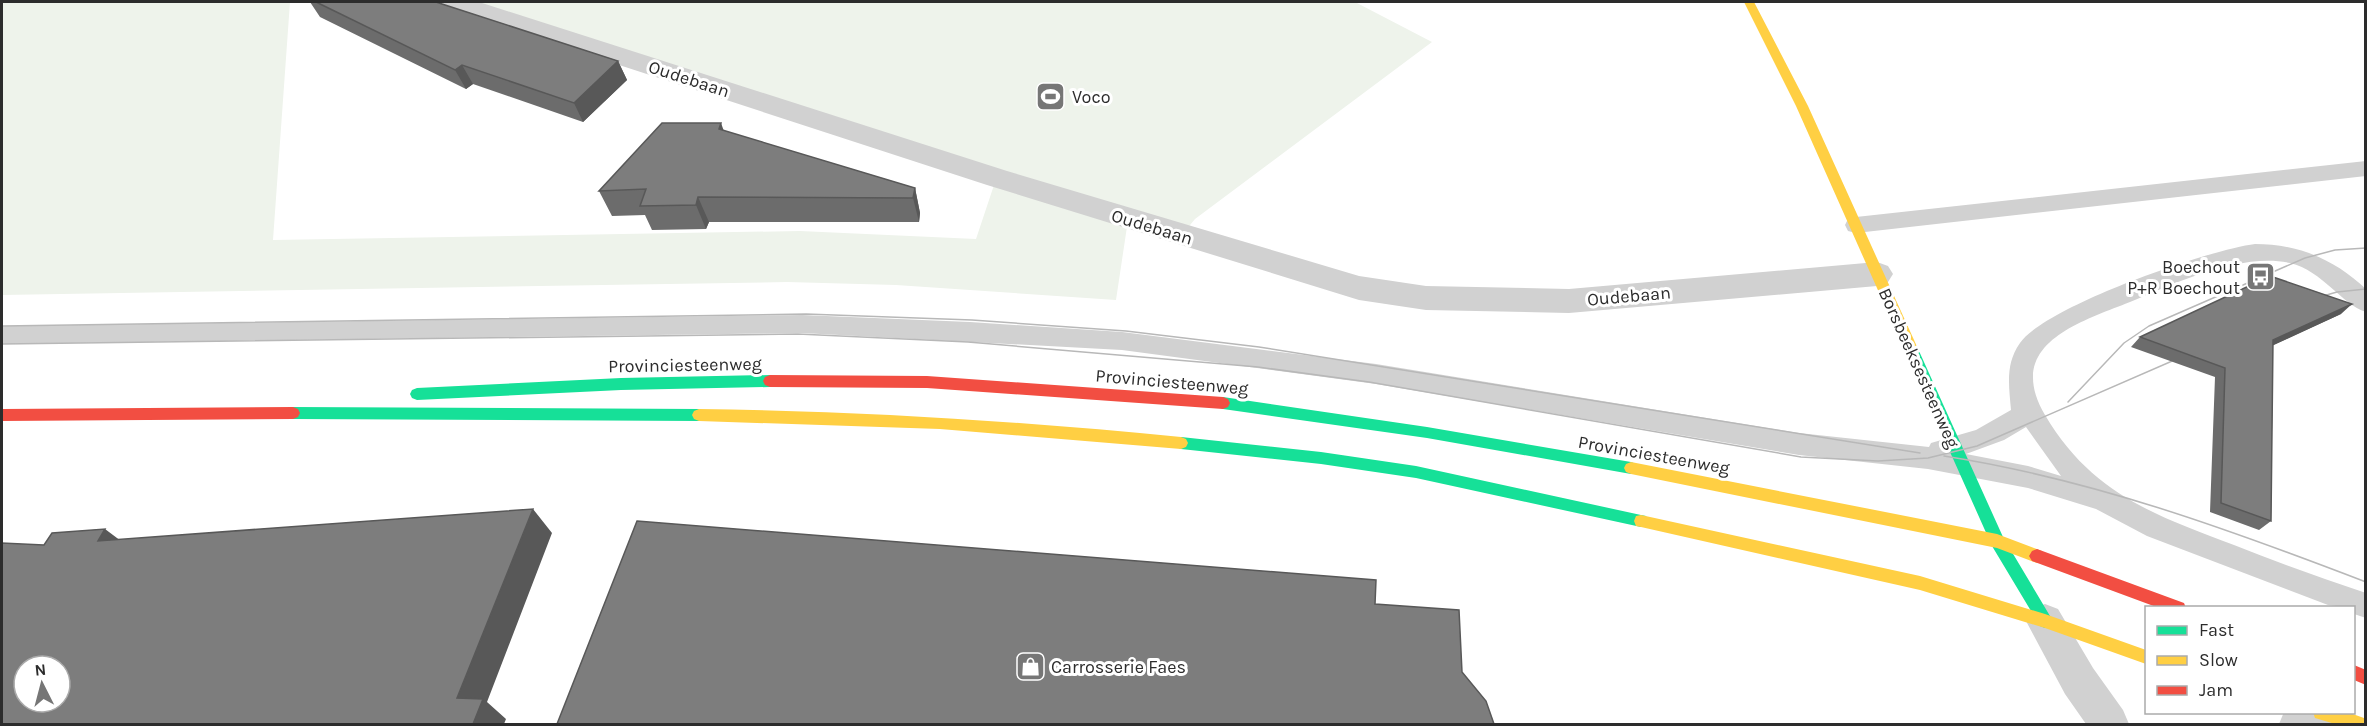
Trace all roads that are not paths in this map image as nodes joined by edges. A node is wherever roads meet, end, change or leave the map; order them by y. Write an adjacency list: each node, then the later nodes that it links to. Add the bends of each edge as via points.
1 (453, 2): 5 (street, Oudebaan, via 996,178 1359,288 1426,298 1569,301)
2 (1749, 2): 4 (main road, Borsbeeksesteenweg)
3 (2366, 168): 4 (lane)
4 (1856, 225): 5 (main road, Borsbeeksesteenweg)
5 (1877, 274): 13 (main road, Borsbeeksesteenweg)
6 (2366, 303): 10 (lane, via 2328,270 2305,258 2280,252 2235,255 2084,310 2050,328 2028,349 2019,375)
7 (2, 335): 13 (lane, via 802,324 970,331 1122,341 1258,358 1799,444 1902,455)
8 (401, 395): 15 (main road, Provinciesteenweg, via 621,384 825,380 998,386 1214,402 1476,439)
9 (353, 399): 11 (main road)
10 (2024, 399): 13 (lane, via 2024,414 2014,423); 14 (lane, via 2034,421 2062,458)
11 (139, 412): 12 (main road); 18 (main road, via 820,417 1050,429 1321,458 1416,472 1774,549 1920,583)
12 (2, 415)
13 (1958, 456): 14 (lane); 15 (main road, Borsbeeksesteenweg)
14 (2104, 500): 17 (lane, via 2162,530)
15 (1997, 541): 16 (main road, Provinciesteenweg); 18 (main road, Borsbeeksesteenweg)
16 (2174, 606)
17 (2366, 606)
18 (2045, 621): 19 (main road); 22 (street, Borsbeeksesteenweg)
19 (2145, 657)
20 (2316, 714): 23 (street)
21 (2326, 714): 24 (main road)
22 (2109, 724)
23 (2299, 724)
24 (2358, 724)

